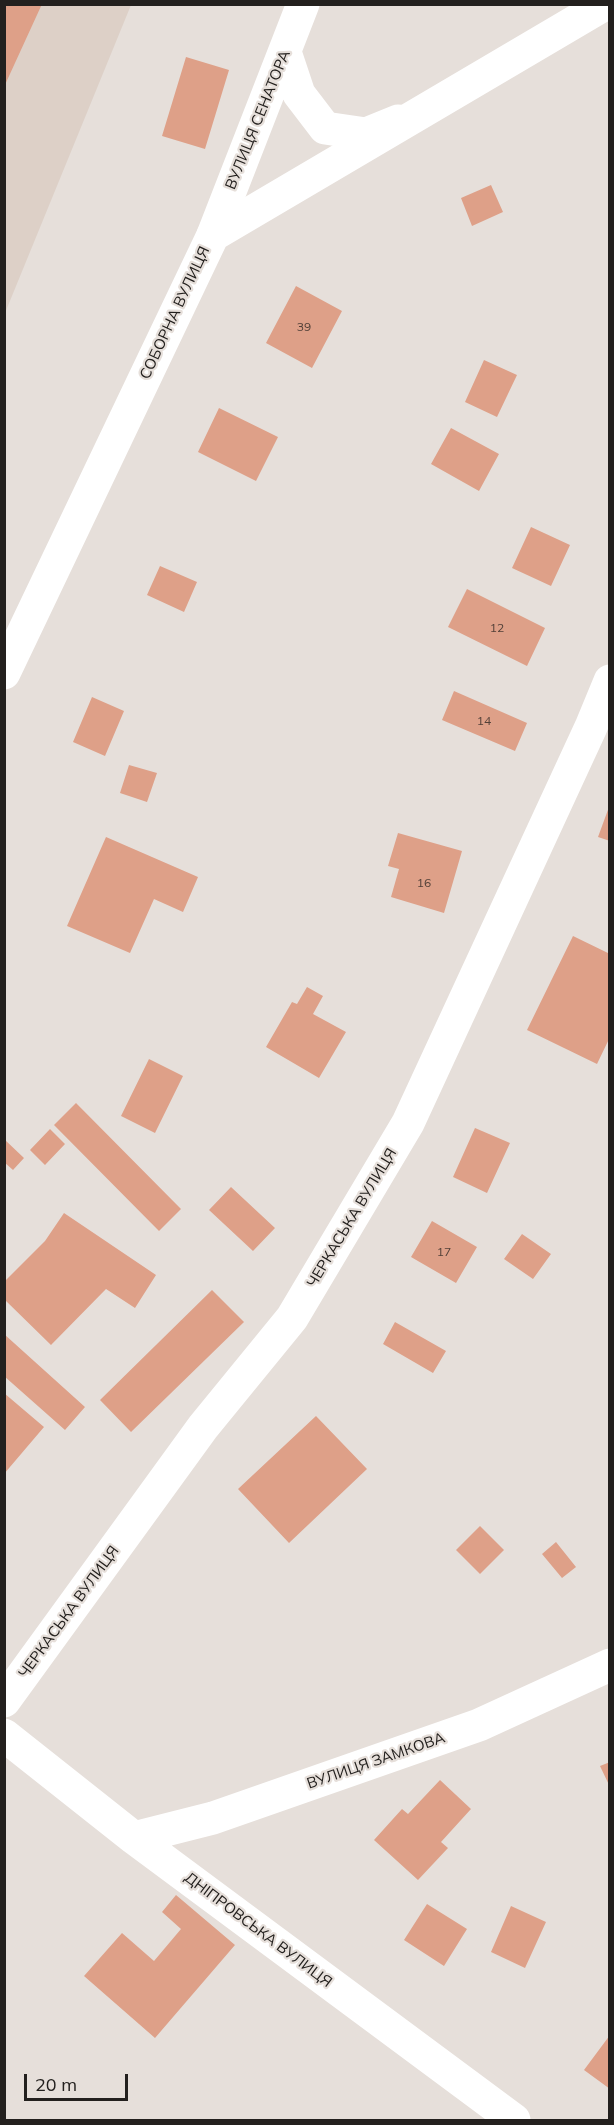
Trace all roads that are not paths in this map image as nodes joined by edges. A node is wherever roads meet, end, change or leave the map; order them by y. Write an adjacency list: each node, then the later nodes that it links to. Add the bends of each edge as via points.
1 (303, 4): 3 (street, ВУЛИЦЯ СЕНАТОРА)
2 (605, 4): 4 (street, СОБОРНА ВУЛИЦЯ)
3 (285, 52): 4 (street, via 299,94 325,129 366,134); 5 (street, ВУЛИЦЯ СЕНАТОРА)
4 (428, 109): 5 (street, СОБОРНА ВУЛИЦЯ)
5 (213, 235): 6 (street, СОБОРНА ВУЛИЦЯ)
6 (4, 673)
7 (609, 681): 8 (street, ЧЕРКАСЬКА ВУЛИЦЯ)
8 (600, 731): 10 (street, ЧЕРКАСЬКА ВУЛИЦЯ, via 408,1123 298,1308 203,1427)
9 (609, 1665): 12 (street, ВУЛИЦЯ ЗАМКОВА, via 479,1725 213,1818)
10 (4, 1701)
11 (4, 1736): 12 (street, ДНІПРОВСЬКА ВУЛИЦЯ)
12 (134, 1838): 13 (street, ДНІПРОВСЬКА ВУЛИЦЯ)
13 (514, 2121)

